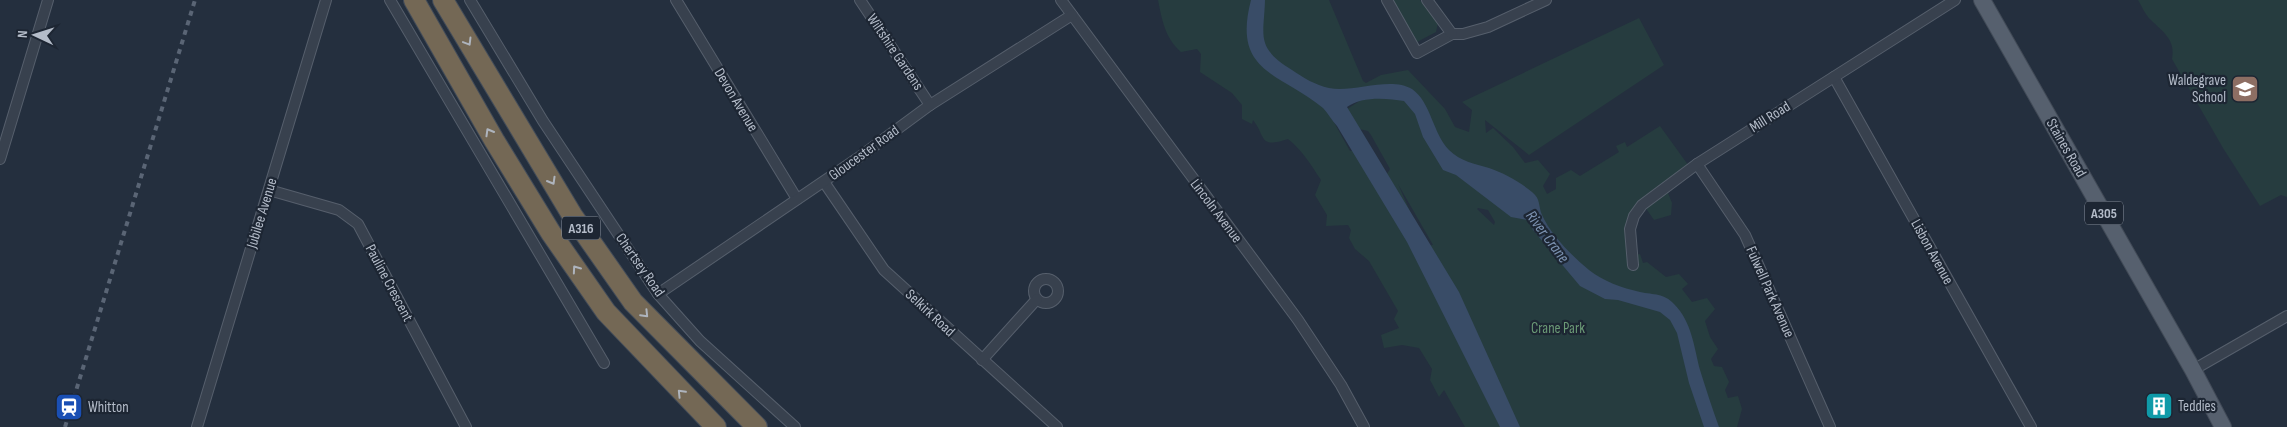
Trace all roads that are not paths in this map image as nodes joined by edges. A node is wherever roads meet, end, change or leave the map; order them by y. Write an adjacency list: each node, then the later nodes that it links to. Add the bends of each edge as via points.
1 (48, 0): 21 (street)
2 (326, 0): 24 (street, Jubilee Avenue)
3 (390, 0): 31 (street)
4 (414, 0): 36 (highway, A316, one-way to 4, via 606,312 545,224)
5 (443, 0): 20 (highway, Chertsey Road / A316, one-way to 20)
6 (470, 0): 19 (street, Chertsey Road)
7 (676, 0): 25 (street, Devon Avenue)
8 (860, 0): 18 (street, Wiltshire Gardens)
9 (1061, 0): 15 (street, Lincoln Avenue)
10 (1387, 0): 16 (street, via 1417,53)
11 (1427, 0): 16 (street)
12 (1546, 0): 16 (street, via 1488,27)
13 (1955, 0): 17 (street, Mill Road)
14 (1982, 0): 32 (main road, Staines Road / A305)
15 (1072, 15): 18 (street, Gloucester Road); 40 (street, Lincoln Avenue, via 1298,320)
16 (1452, 34)
17 (1834, 77): 22 (street, Mill Road); 42 (street, Lisbon Avenue)
18 (930, 105): 23 (street, Gloucester Road)
19 (543, 122): 20 (street); 27 (street, Chertsey Road)
20 (524, 132): 37 (highway, Chertsey Road / A316, one-way to 37, via 572,215 633,302)
21 (0, 159)
22 (1697, 164): 26 (street, Mill Road, via 1642,205 1634,216 1630,229); 41 (street, Fulwell Park Avenue, via 1744,235)
23 (824, 182): 25 (street, Gloucester Road); 30 (street, Selkirk Road, via 884,270)
24 (269, 190): 34 (street, Jubilee Avenue); 35 (street, Pauline Crescent, via 339,210 358,224)
25 (797, 199): 27 (street, Gloucester Road)
26 (1632, 265)
27 (658, 294): 38 (street, Chertsey Road, via 700,341)
28 (1037, 299): 30 (street)
29 (2287, 316): 32 (street)
30 (982, 360): 39 (street, Selkirk Road)
31 (604, 363)
32 (2193, 370): 33 (main road, Staines Road / A305)
33 (2217, 425)
34 (197, 427)
35 (466, 427)
36 (716, 427)
37 (757, 427)
38 (794, 427)
39 (1057, 427)
40 (1364, 427)
41 (1830, 427)
42 (2031, 427)

